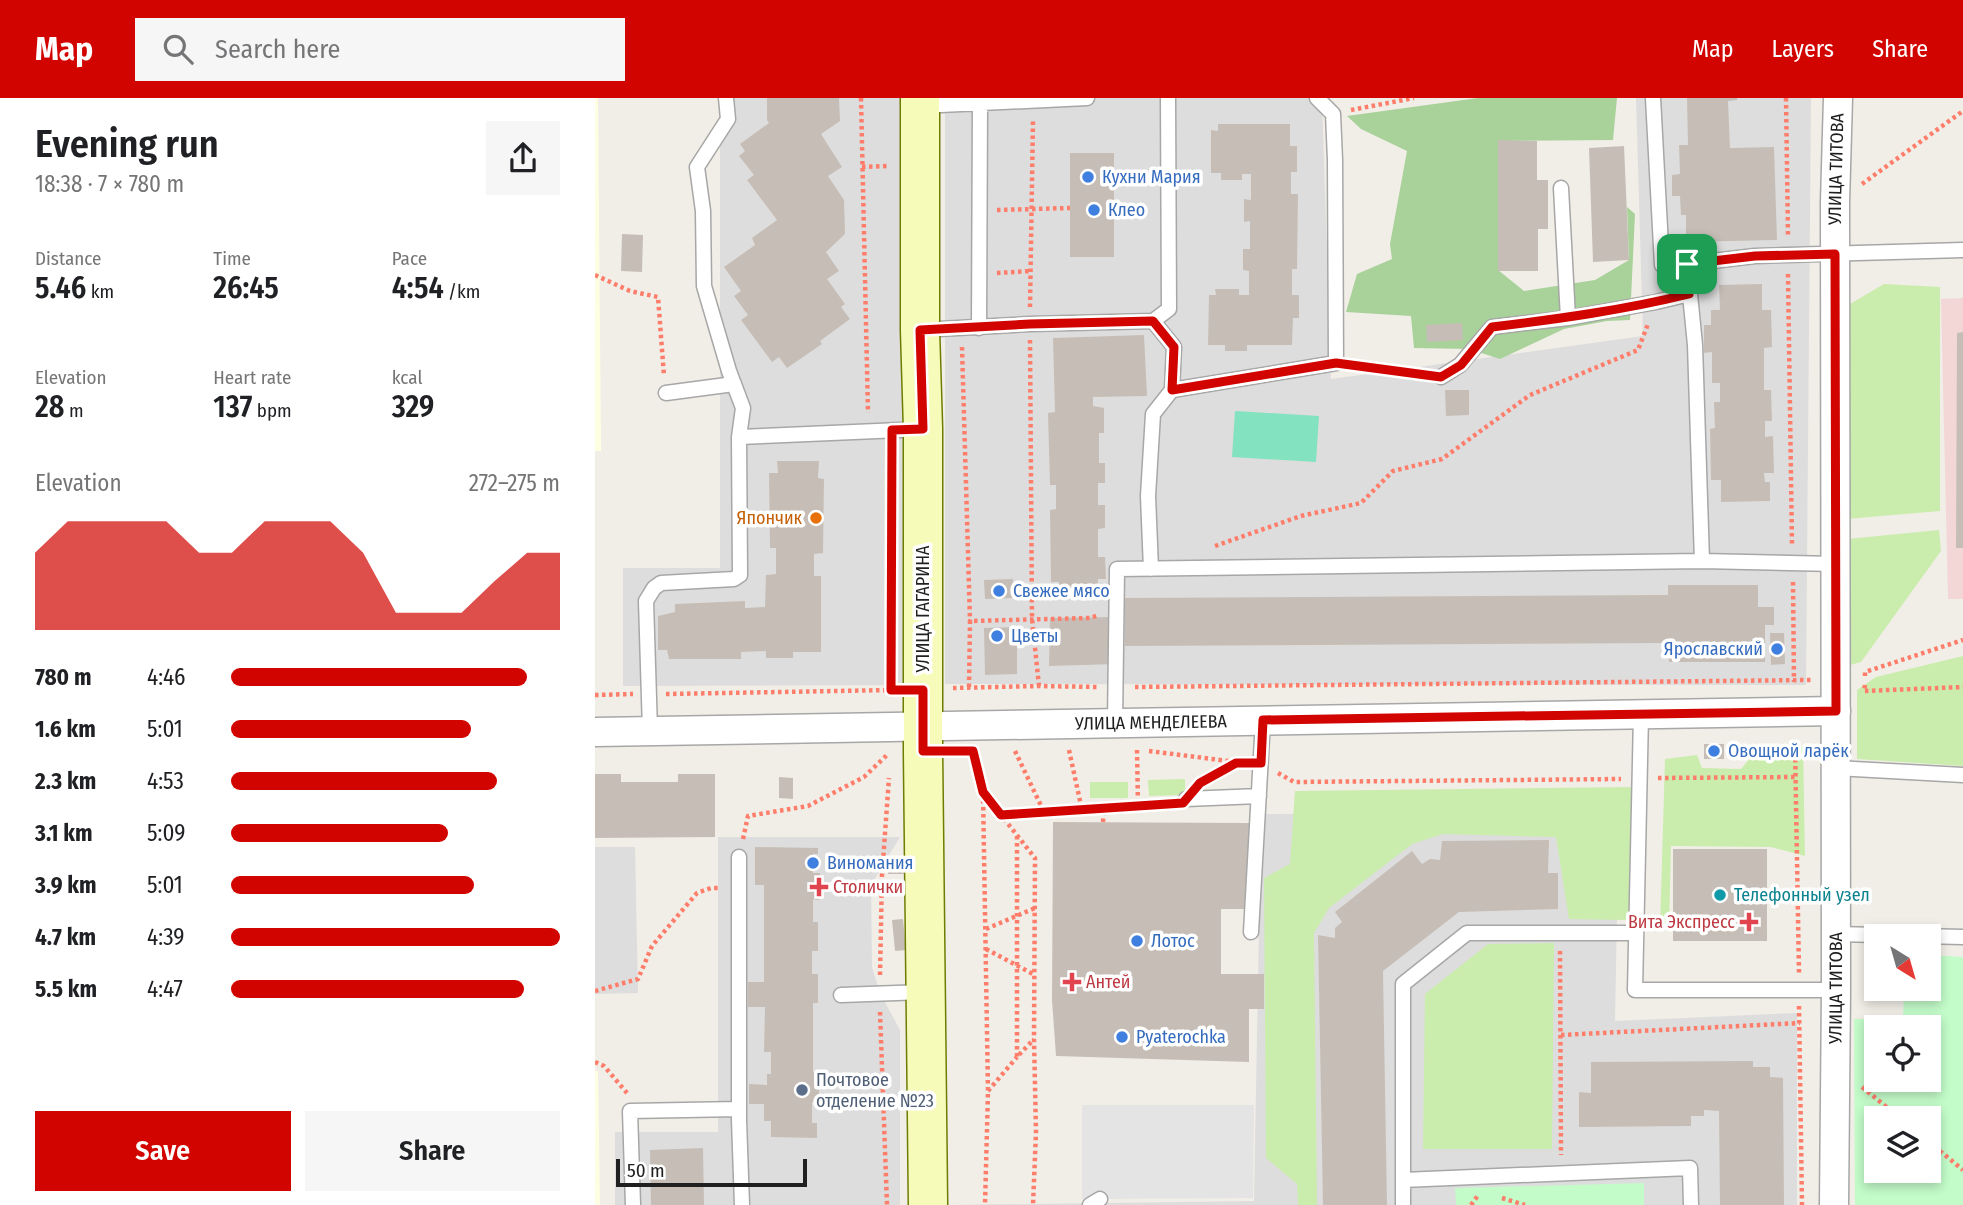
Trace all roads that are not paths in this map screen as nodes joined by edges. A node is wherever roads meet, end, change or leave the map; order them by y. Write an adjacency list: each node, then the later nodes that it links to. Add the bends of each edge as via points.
1 (726, 98): 20 (lane, via 728,119 697,167 705,286)
2 (1087, 98): 7 (lane)
3 (1168, 98): 16 (lane, via 1169,309)
4 (1317, 98): 21 (lane, via 1333,114 1336,363)
5 (1653, 98): 13 (lane, via 1662,265)
6 (1838, 98): 12 (street, УЛИЦА ТИТОВА)
7 (1017, 100): 9 (lane)
8 (920, 102): 9 (lane); 18 (main road, УЛИЦА ГАГАРИНА)
9 (980, 103): 17 (lane)
10 (1561, 188): 15 (lane)
11 (1963, 250): 12 (lane)
12 (1835, 254): 13 (lane); 26 (street, УЛИЦА ТИТОВА)
13 (1687, 264): 14 (lane)
14 (1689, 294): 15 (lane); 25 (lane)
15 (1568, 318): 19 (lane, via 1492,327 1461,365)
16 (1153, 321): 17 (lane); 21 (lane, via 1174,347)
17 (979, 328): 18 (lane)
18 (920, 330): 23 (main road, УЛИЦА ГАГАРИНА)
19 (1441, 377)
20 (733, 384): 22 (lane); 24 (lane, via 743,408)
21 (1172, 390): 27 (lane, via 1153,414 1148,496)
22 (666, 393)
23 (923, 429): 24 (lane); 30 (main road, УЛИЦА ГАГАРИНА)
24 (739, 437): 33 (lane, via 740,575 661,583 646,601)
25 (1703, 561): 26 (lane); 27 (lane)
26 (1836, 564): 28 (street, УЛИЦА ТИТОВА)
27 (1151, 569): 32 (lane, via 1117,569)
28 (1836, 711): 29 (street, УЛИЦА МЕНДЕЛЕЕВА); 35 (street, УЛИЦА ТИТОВА)
29 (1641, 715): 31 (street, УЛИЦА МЕНДЕЛЕЕВА); 41 (lane)
30 (911, 717): 32 (street, УЛИЦА МЕНДЕЛЕЕВА, via 974,738); 33 (street, УЛИЦА МЕНДЕЛЕЕВА); 45 (main road, УЛИЦА ГАГАРИНА)
31 (1263, 720): 32 (street, УЛИЦА МЕНДЕЛЕЕВА); 37 (lane)
32 (1115, 723)
33 (650, 731): 34 (street, УЛИЦА МЕНДЕЛЕЕВА)
34 (595, 733)
35 (1836, 768): 36 (lane); 42 (street, УЛИЦА ТИТОВА)
36 (1963, 775)
37 (1259, 796): 38 (lane); 40 (lane)
38 (1186, 799)
39 (739, 857): 47 (lane)
40 (1251, 932)
41 (1636, 933): 44 (lane, via 1635,990); 48 (lane, via 1467,933 1402,984)
42 (1836, 933): 43 (lane); 44 (street, УЛИЦА ТИТОВА)
43 (1963, 937)
44 (1836, 990): 54 (street, УЛИЦА ТИТОВА)
45 (926, 992): 46 (lane); 51 (main road, УЛИЦА ГАГАРИНА)
46 (841, 995)
47 (739, 1109): 49 (lane, via 630,1111); 50 (lane)
48 (1403, 1180): 52 (lane); 53 (lane, via 1690,1168)
49 (633, 1205)
50 (742, 1205)
51 (928, 1205)
52 (1403, 1205)
53 (1692, 1205)
54 (1834, 1205)

